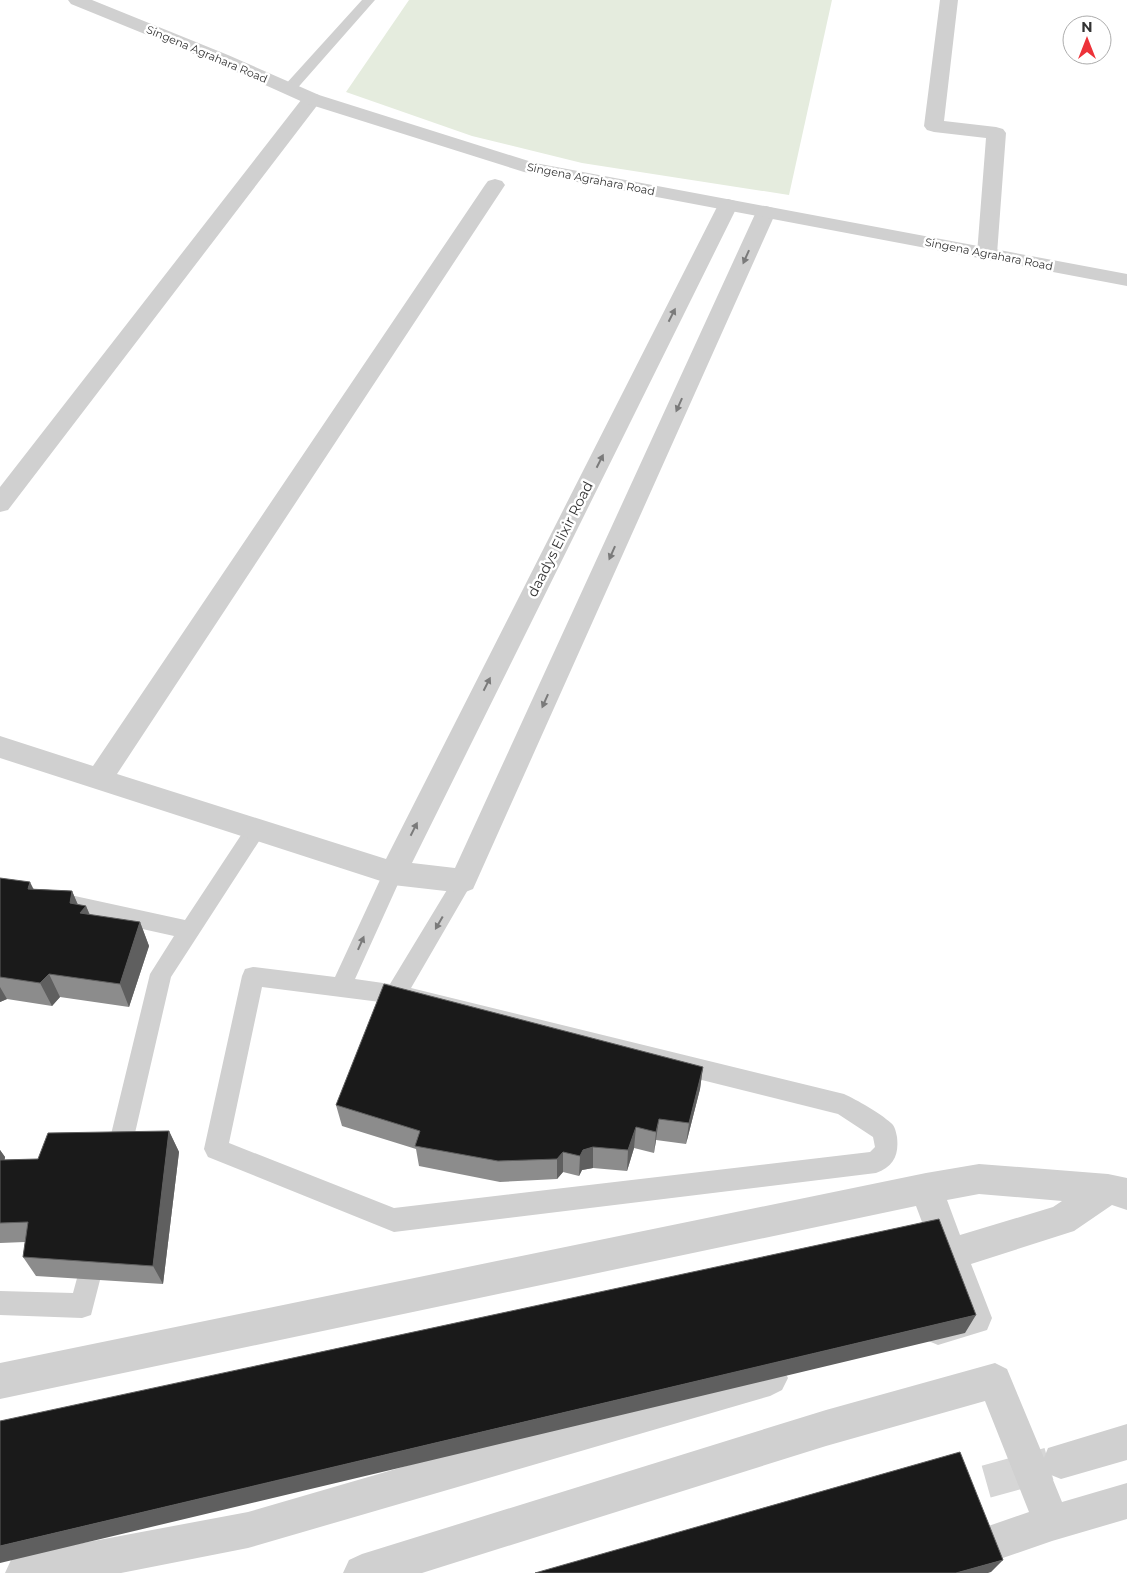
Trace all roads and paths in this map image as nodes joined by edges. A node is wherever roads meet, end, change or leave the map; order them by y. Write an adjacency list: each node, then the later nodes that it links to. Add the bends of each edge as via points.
1 (77, 0): 4 (street, Singena Agrahara Road)
2 (369, 0): 4 (lane)
3 (949, 0): 9 (street, via 934,126 996,133)
4 (289, 89): 5 (street, Singena Agrahara Road)
5 (312, 99): 7 (street, Singena Agrahara Road, via 531,168); 11 (street)
6 (496, 185): 13 (street)
7 (728, 205): 8 (street, Singena Agrahara Road); 15 (street, daadys Elixir Road, one-way to 7)
8 (766, 212): 9 (street, Singena Agrahara Road); 16 (street, one-way to 16)
9 (987, 254): 10 (street, Singena Agrahara Road)
10 (1127, 280)
11 (0, 504)
12 (0, 747): 13 (street)
13 (99, 779): 14 (street)
14 (256, 829): 15 (street); 18 (lane)
15 (393, 873): 16 (street); 19 (lane, one-way to 15)
16 (463, 881): 20 (lane, one-way to 20)
17 (38, 897): 18 (lane)
18 (188, 930): 21 (lane, via 161,974)
19 (341, 987): 20 (lane); 20 (lane, via 252,976 216,1149 394,1220 876,1162 887,1150 884,1131 844,1105)
20 (396, 994)
21 (112, 1183)
22 (926, 1188): 23 (street, via 979,1179); 27 (street, via 975,1318); 29 (street)
23 (1117, 1192): 25 (street, via 1062,1220)
24 (100, 1230): 26 (lane, via 82,1306)
25 (967, 1249)
26 (0, 1303)
27 (908, 1337)
28 (803, 1368): 34 (street, via 248,1530)
29 (0, 1381)
30 (1127, 1442): 31 (street)
31 (1061, 1460)
32 (1127, 1501): 33 (street)
33 (1052, 1523): 35 (street, via 995,1381 826,1428); 36 (street)
34 (24, 1573)
35 (362, 1573)
36 (903, 1573)

